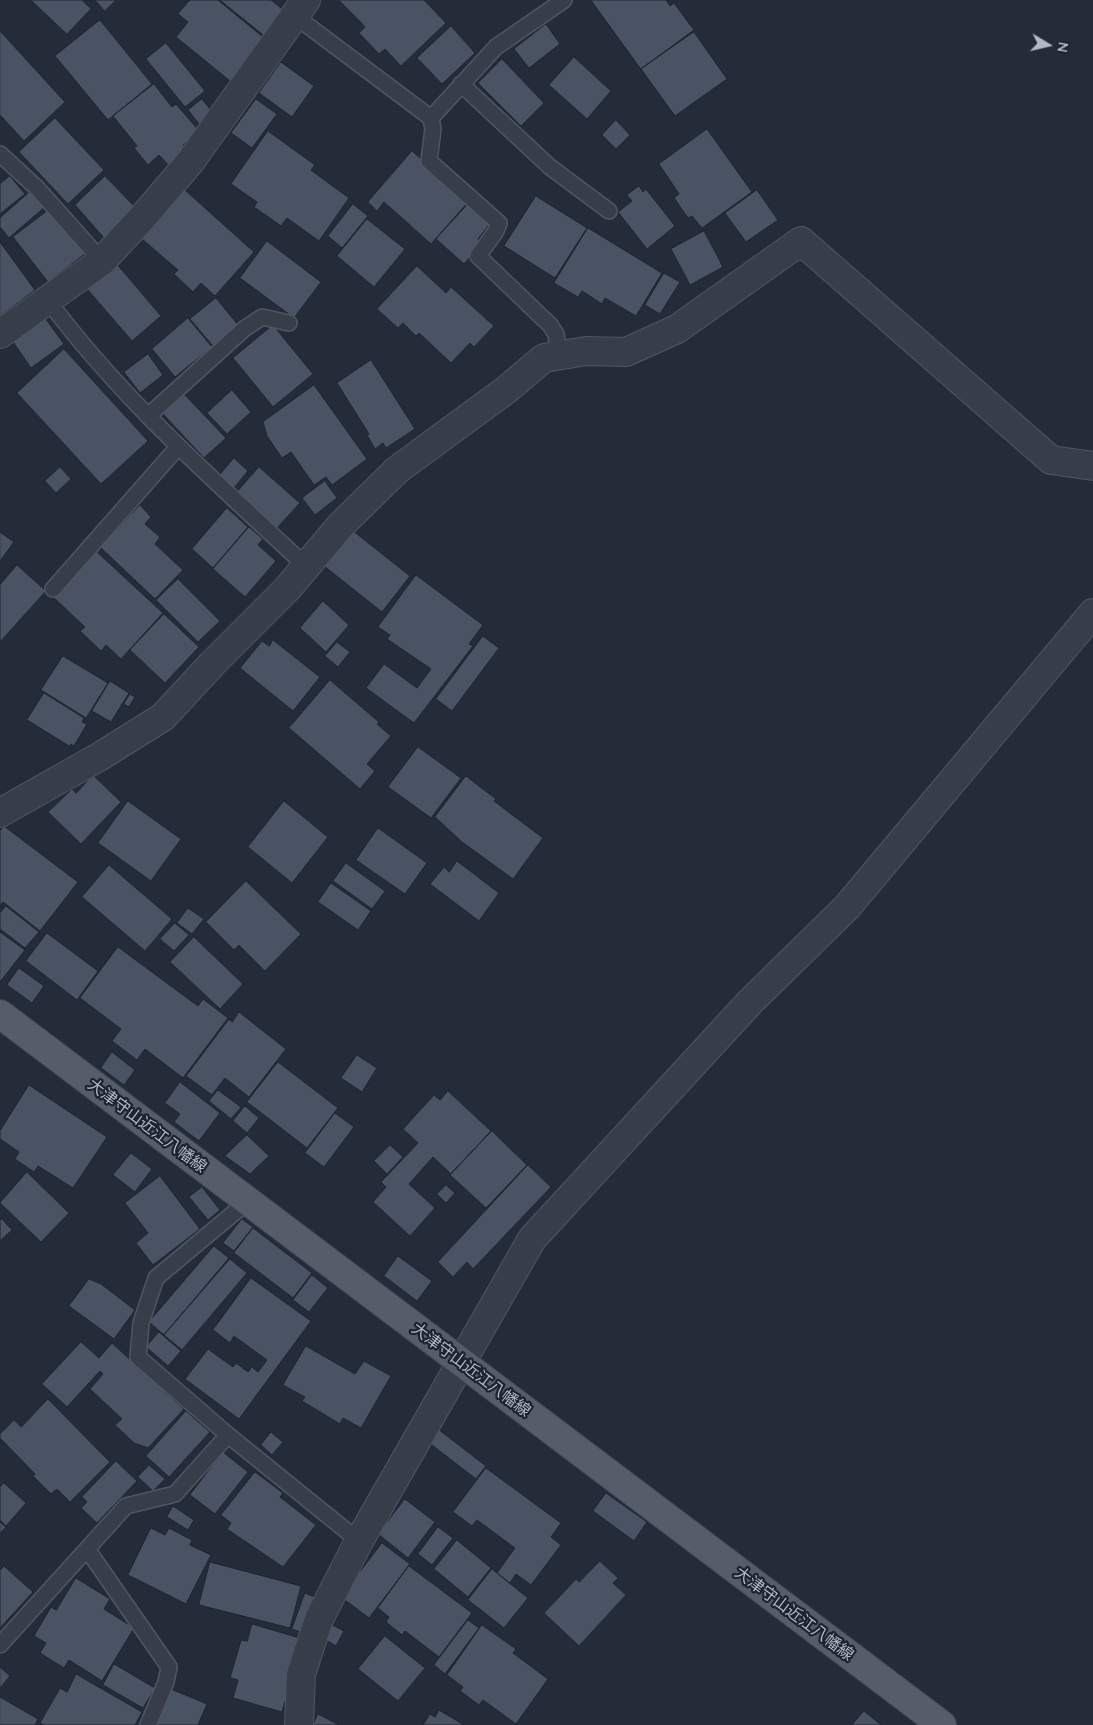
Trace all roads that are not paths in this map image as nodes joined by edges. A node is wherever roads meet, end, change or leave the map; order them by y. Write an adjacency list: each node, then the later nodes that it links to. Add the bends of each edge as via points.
1 (564, 0): 3 (lane, via 496,47)
2 (301, 8): 4 (lane); 7 (street, via 190,162)
3 (461, 84): 4 (lane); 6 (lane, via 550,167)
4 (431, 118): 11 (lane, via 433,129 429,161 499,222 478,256 550,325 556,334)
5 (0, 154): 7 (lane, via 37,188)
6 (609, 211)
7 (102, 261): 8 (street)
8 (47, 299): 10 (street); 12 (lane)
9 (289, 323): 12 (lane, via 262,318 244,329)
10 (0, 334)
11 (559, 355): 14 (street, via 586,351 626,352 677,329 801,241 1051,460); 15 (street, via 544,358 397,470 341,525)
12 (148, 416): 13 (lane)
13 (178, 447): 15 (lane); 16 (lane)
14 (1093, 466)
15 (306, 566): 18 (street, via 287,590 163,717)
16 (53, 589)
17 (1093, 613): 21 (street, via 847,907 750,1002 532,1239)
18 (0, 813)
19 (0, 1014): 20 (main road, 大津守山近江八幡線)
20 (247, 1202): 21 (main road, 大津守山近江八幡線); 22 (lane, via 156,1278 141,1323 138,1356)
21 (460, 1362): 23 (street); 28 (main road, 大津守山近江八幡線)
22 (228, 1435): 23 (lane); 24 (lane, via 176,1494 126,1506)
23 (359, 1541): 27 (street, via 318,1619 301,1674)
24 (87, 1549): 25 (lane); 26 (lane, via 169,1667)
25 (0, 1645)
26 (148, 1725)
27 (299, 1725)
28 (942, 1725)

